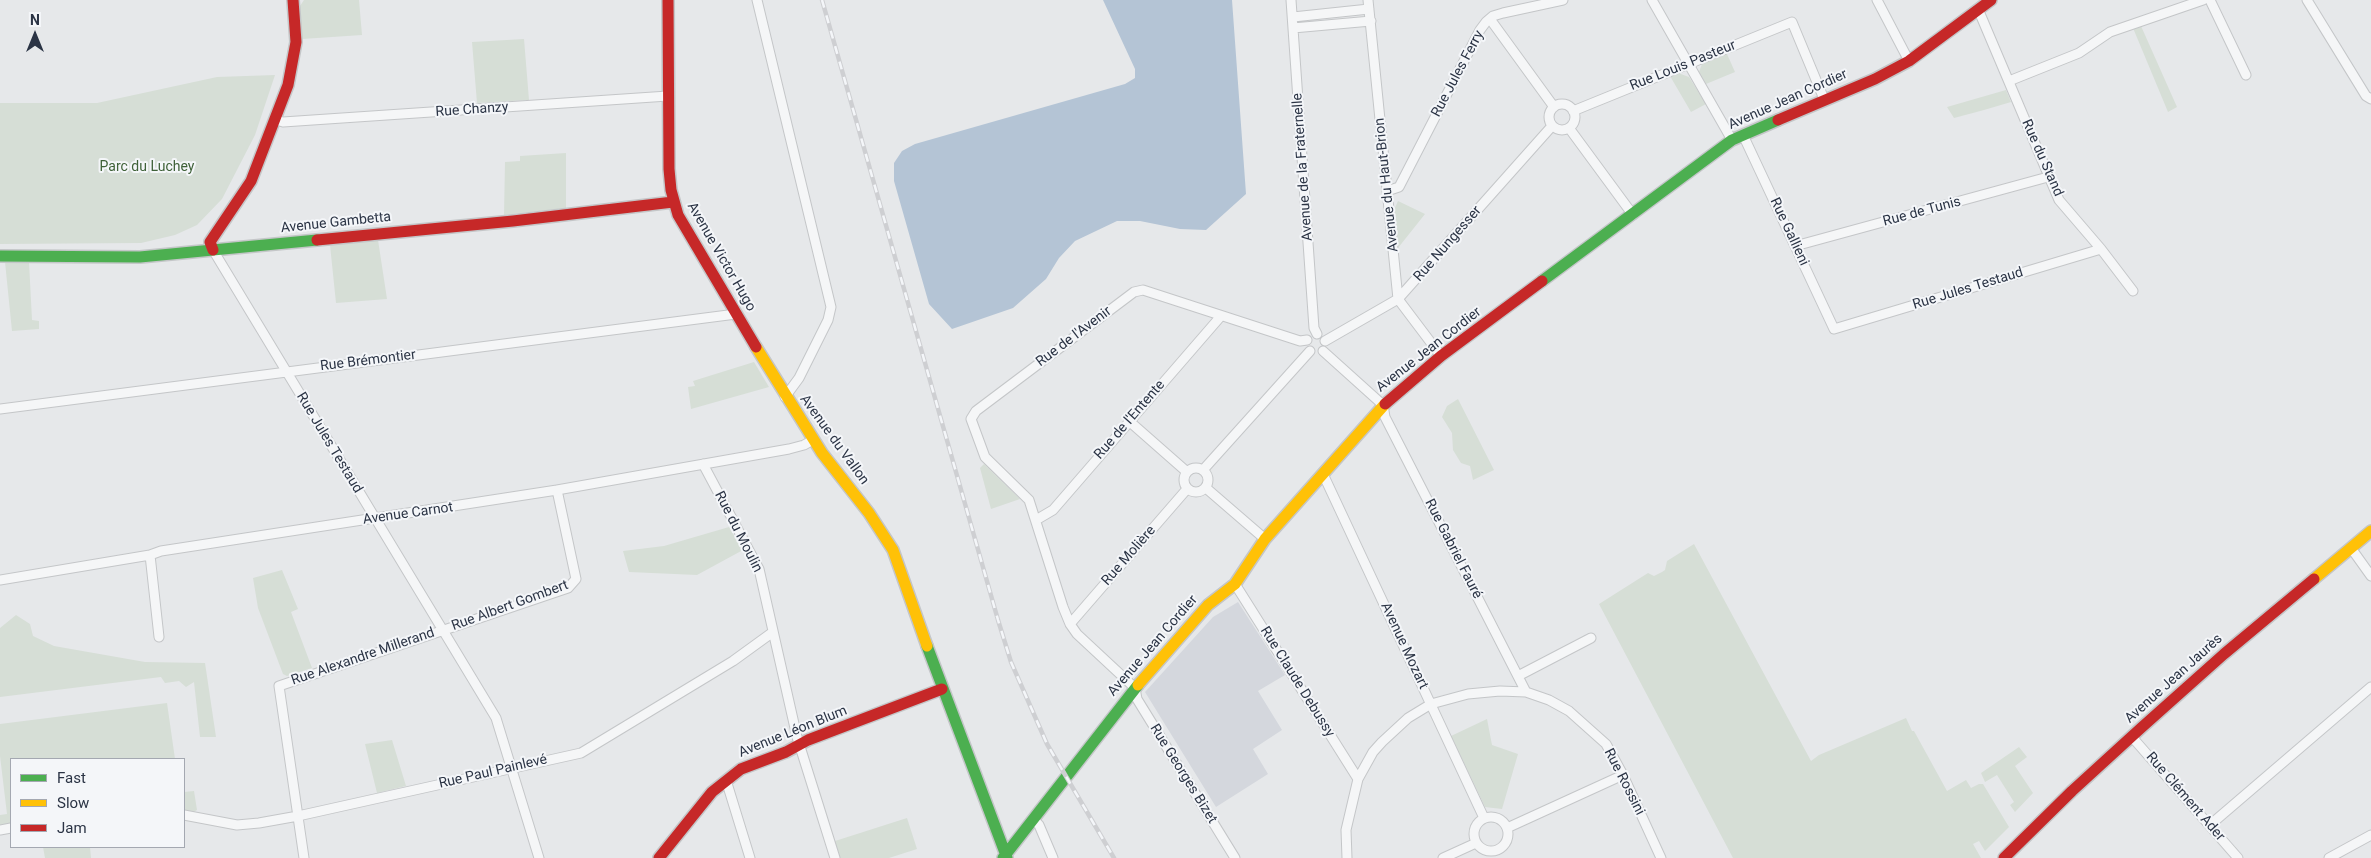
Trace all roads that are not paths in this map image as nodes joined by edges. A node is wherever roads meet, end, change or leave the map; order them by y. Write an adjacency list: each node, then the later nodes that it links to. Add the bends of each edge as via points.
1 (293, 0): 27 (street, via 296,42 288,85)
2 (668, 0): 22 (street, Avenue Victor Hugo)
3 (757, 0): 52 (street, Avenue du Vallon, via 830,307 828,320 795,386)
4 (1291, 0): 14 (street, Avenue de la Fraternelle)
5 (1563, 0): 15 (street, Rue Jules Ferry, via 1503,12)
6 (1652, 0): 19 (street)
7 (1877, 0): 18 (street)
8 (1991, 0): 13 (street, Avenue Jean Cordier)
9 (2203, 0): 21 (street, via 2110,32 2079,53)
10 (2210, 0): 20 (street)
11 (2307, 0): 24 (street, via 2366,96)
12 (1369, 5): 14 (street); 16 (street, Avenue du Haut-Brion)
13 (1978, 9): 18 (street, Avenue Jean Cordier); 21 (street, Rue du Stand)
14 (1292, 17): 17 (street, Avenue de la Fraternelle)
15 (1490, 19): 25 (street); 33 (street, Rue Jules Ferry, via 1480,30 1399,187)
16 (1371, 21): 17 (street); 33 (street, Avenue du Haut-Brion)
17 (1293, 28): 45 (street, Avenue de la Fraternelle, via 1314,328)
18 (1909, 61): 23 (street, Avenue Jean Cordier, via 1875,79)
19 (1688, 64): 23 (street, Rue Louis Pasteur, via 1792,22); 26 (street, Rue Louis Pasteur); 31 (street)
20 (2246, 75)
21 (2009, 80): 32 (street, Rue du Stand)
22 (668, 96): 27 (street, Rue Chanzy); 34 (street, Avenue Victor Hugo)
23 (1824, 99): 30 (street, Avenue Jean Cordier)
24 (2371, 99)
25 (1554, 107): 26 (street, via 1562,104); 28 (street, via 1549,114)
26 (1573, 111): 29 (street, via 1573,122)
27 (276, 120): 38 (street, via 251,181 210,242)
28 (1552, 126): 29 (street); 41 (street, Rue Nungesser)
29 (1569, 128): 35 (street)
30 (1743, 135): 31 (street, Avenue Jean Cordier); 36 (street, Rue Gallieni)
31 (1732, 140): 35 (street, Avenue Jean Cordier)
32 (2048, 178): 36 (street, Rue de Tunis); 37 (street, Rue du Stand, via 2059,200)
33 (1387, 191): 41 (street, Avenue du Haut-Brion)
34 (673, 202): 38 (street, Avenue Gambetta); 42 (street, Avenue Victor Hugo)
35 (1634, 215): 50 (street, Avenue Jean Cordier)
36 (1795, 246): 44 (street, Rue Gallieni)
37 (2101, 249): 40 (street, Rue du Stand); 44 (street, Rue Jules Testaud)
38 (213, 250): 39 (street, Avenue Gambetta, via 140,256); 51 (street, Rue Jules Testaud)
39 (0, 256)
40 (2133, 292)
41 (1398, 299): 47 (street, Rue Nungesser); 50 (street)
42 (736, 314): 51 (street, Rue Brémontier); 52 (street, Avenue Victor Hugo)
43 (1220, 316): 46 (street, Rue de l'Avenir, via 1300,341); 55 (street, Rue de l'Entente); 65 (street, Rue de l'Avenir, via 1143,290 1134,292 976,411 971,419 985,457 1029,500)
44 (1834, 329)
45 (1317, 334): 46 (street); 47 (street)
46 (1307, 340): 49 (street)
47 (1325, 340): 48 (street)
48 (1323, 350): 49 (street); 53 (street)
49 (1310, 351): 58 (street)
50 (1441, 356): 53 (street, Avenue Jean Cordier)
51 (286, 372): 54 (street, Rue Brémontier); 64 (street, Rue Jules Testaud)
52 (785, 397): 56 (street, Avenue du Vallon)
53 (1383, 405): 60 (street, Avenue Jean Cordier); 78 (street, Rue Gabriel Fauré, via 1385,417)
54 (0, 408)
55 (1129, 421): 59 (street); 65 (street, Rue de l'Entente, via 1053,510)
56 (813, 440): 57 (street, Avenue Carnot, via 788,449); 81 (street, Avenue du Vallon, via 893,550)
57 (703, 464): 63 (street, Avenue Carnot); 75 (street, Rue du Moulin, via 759,569)
58 (1203, 470): 59 (street, via 1195,468); 61 (street, via 1208,477)
59 (1187, 472): 62 (street, via 1184,482)
60 (1323, 474): 67 (street, Avenue Jean Cordier); 83 (street, Avenue Mozart)
61 (1206, 488): 62 (street, via 1198,493); 67 (street)
62 (1187, 489): 73 (street, Rue Molière)
63 (557, 490): 64 (street, Avenue Carnot); 74 (street, Rue Albert Gombert, via 576,579 573,584)
64 (375, 519): 69 (street, Avenue Carnot, via 161,551); 74 (street, Rue Jules Testaud)
65 (1036, 520): 73 (street)
66 (2371, 531): 68 (street, Avenue Jean Jaurès)
67 (1265, 539): 72 (street, Avenue Jean Cordier)
68 (2351, 548): 70 (street); 84 (street, Avenue Jean Jaurès, via 2224,654)
69 (150, 556): 71 (street, Avenue Carnot); 76 (street)
70 (2371, 576)
71 (0, 580)
72 (1235, 584): 80 (street, Avenue Jean Cordier, via 1208,605); 89 (street, Rue Claude Debussy)
73 (1070, 624): 80 (street)
74 (442, 631): 86 (street, Rue Jules Testaud, via 496,718); 91 (street, Rue Alexandre Millerand, via 278,686)
75 (773, 632): 85 (street, Rue du Moulin); 86 (street, Rue Paul Painlevé, via 581,753)
76 (159, 638)
77 (1591, 638): 78 (street)
78 (1518, 676): 82 (street, Rue Gabriel Fauré)
79 (2371, 687): 94 (street)
80 (1135, 688): 93 (street, Avenue Jean Cordier); 107 (street, Rue Georges Bizet, via 1137,699)
81 (942, 689): 85 (street, Avenue Léon Blum); 100 (street, Avenue du Vallon)
82 (1526, 692): 83 (street, Rue Rossini, via 1468,694); 87 (street, Rue Rossini, via 1569,711 1591,729 1606,744)
83 (1431, 704): 89 (street, Rue Rossini, via 1408,718 1382,742); 92 (street, Avenue Mozart)
84 (2132, 737): 94 (street, Rue Clément Ader); 99 (street, Avenue Jean Jaurès, via 2072,791)
85 (799, 745): 88 (street, Avenue Léon Blum, via 740,769); 105 (street, Rue du Moulin)
86 (511, 768): 91 (street, Rue Paul Painlevé); 102 (street, Rue Jules Testaud)
87 (1623, 775): 95 (street); 110 (street, Rue Rossini)
88 (726, 780): 103 (street, Avenue Léon Blum, via 712,792); 104 (street)
89 (1358, 780): 108 (street, Rue Rossini, via 1346,830)
90 (185, 815): 91 (street, Rue Paul Painlevé, via 237,825)
91 (298, 816): 101 (street, Rue Alexandre Millerand)
92 (1484, 818): 95 (street, via 1495,817); 97 (street, via 1474,832)
93 (1033, 819): 100 (street, Avenue Jean Cordier); 106 (street, via 1039,825)
94 (2210, 825): 111 (street, Rue Clément Ader)
95 (1508, 828): 98 (street, via 1508,838)
96 (2371, 835): 112 (street)
97 (1476, 843): 98 (street); 109 (street)
98 (1500, 854)
99 (2011, 856)
100 (1005, 857)
101 (304, 858)
102 (539, 858)
103 (659, 858)
104 (750, 858)
105 (835, 858)
106 (1053, 858)
107 (1235, 858)
108 (1347, 858)
109 (1443, 858)
110 (1661, 858)
111 (2238, 858)
112 (2328, 858)

